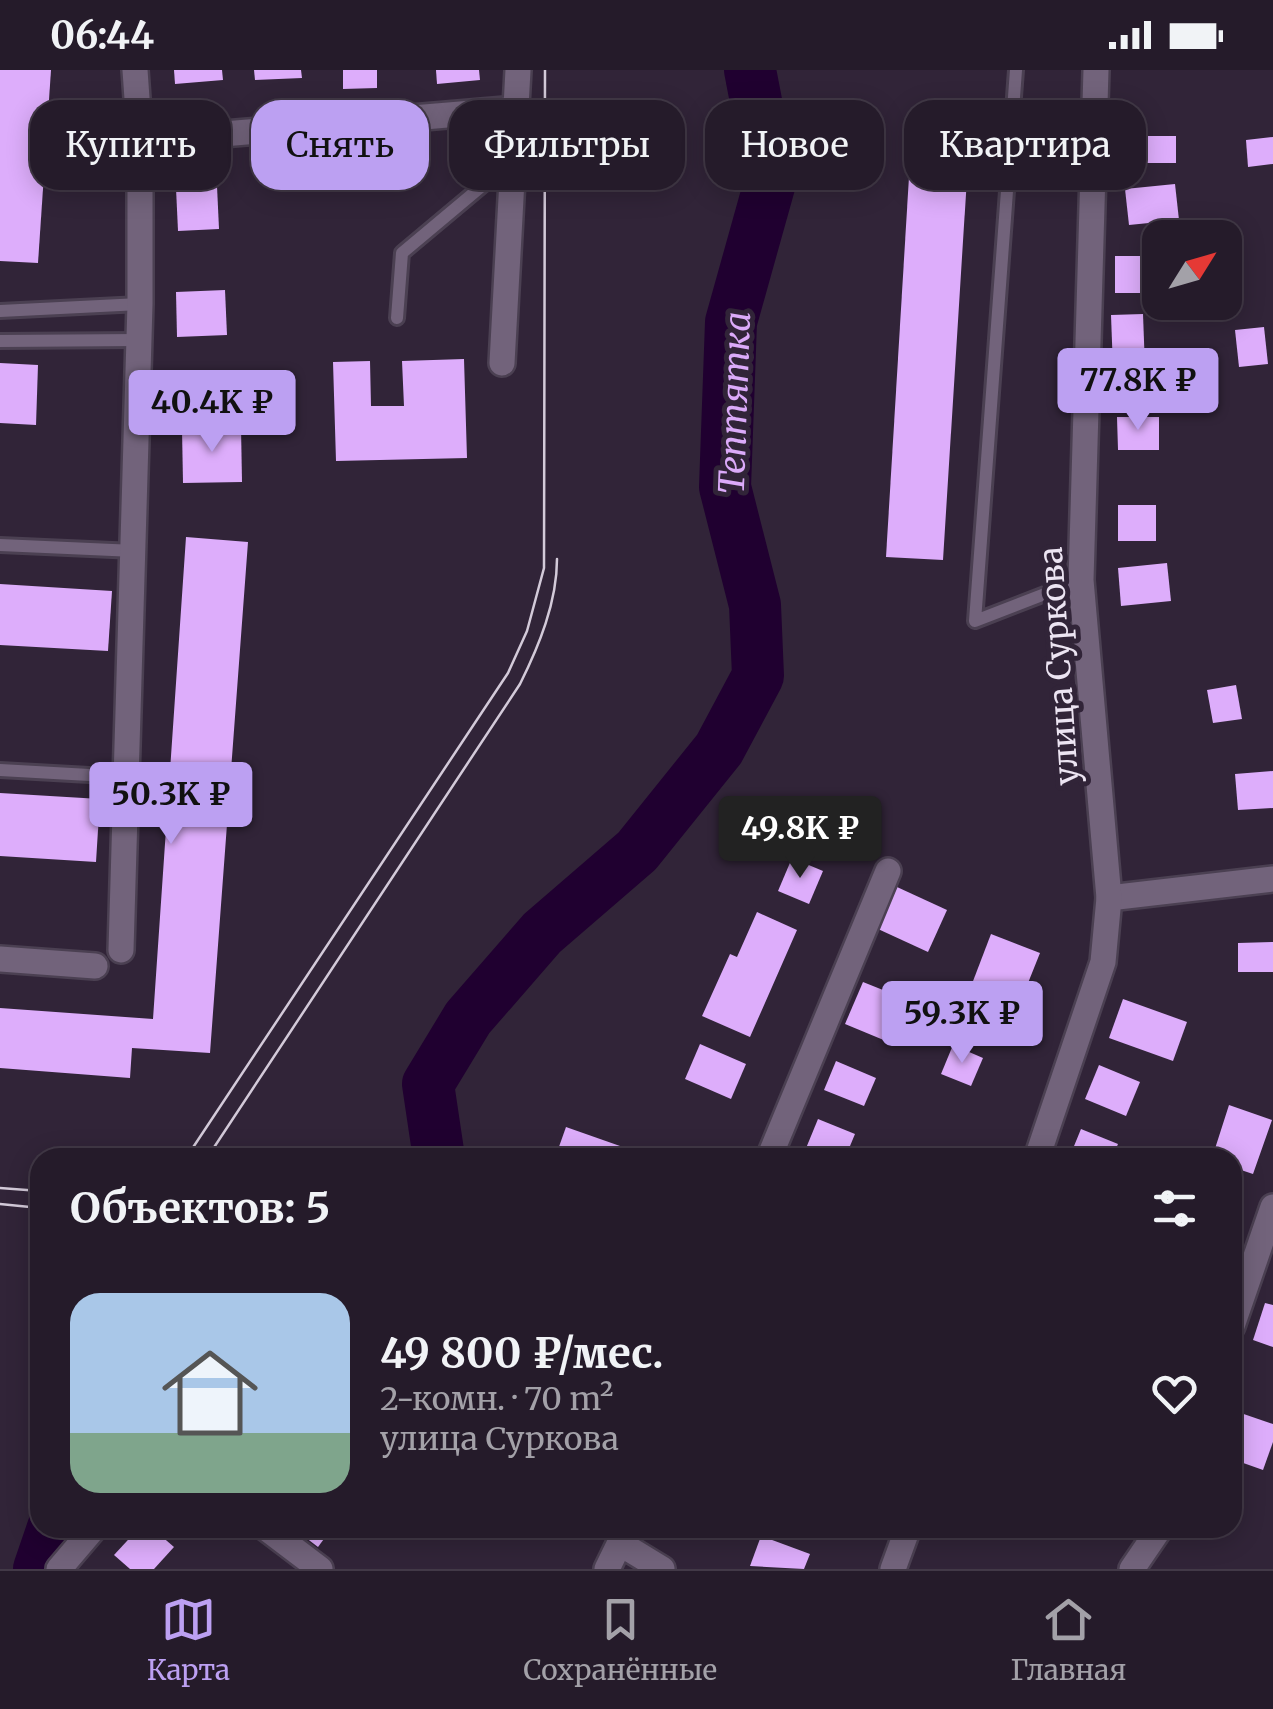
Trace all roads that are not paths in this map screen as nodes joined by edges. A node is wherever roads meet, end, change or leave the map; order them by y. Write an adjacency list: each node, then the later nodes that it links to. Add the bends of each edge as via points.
1 (136, 70): 5 (street)
2 (518, 70): 6 (street)
3 (1016, 70): 20 (lane, via 975,621)
4 (1096, 70): 20 (street, улица Суркова)
5 (138, 100)
6 (518, 100)
7 (449, 115): 8 (street)
8 (231, 133)
9 (140, 190): 12 (street)
10 (478, 190): 14 (lane, via 402,253)
11 (513, 190): 17 (street)
12 (140, 304): 13 (lane); 16 (street)
13 (0, 310)
14 (397, 318)
15 (0, 340): 16 (lane)
16 (139, 340): 19 (street)
17 (502, 363)
18 (0, 545): 19 (lane)
19 (135, 551): 22 (street)
20 (1080, 580): 25 (street, улица Суркова)
21 (0, 770): 22 (lane)
22 (125, 777): 26 (street)
23 (888, 870): 29 (street)
24 (1273, 879): 25 (street)
25 (1109, 898): 30 (street, улица Суркова, via 1103,962)
26 (121, 950)
27 (0, 959): 28 (street)
28 (95, 966)
29 (772, 1148)
30 (1040, 1148)
31 (1273, 1207): 32 (street)
32 (1242, 1297)
33 (85, 1538): 39 (street)
34 (279, 1538): 40 (street)
35 (623, 1538): 41 (street)
36 (626, 1538): 42 (street)
37 (904, 1538): 43 (street)
38 (1153, 1538): 44 (street)
39 (59, 1569)
40 (320, 1569)
41 (607, 1569)
42 (662, 1569)
43 (893, 1569)
44 (1132, 1569)

